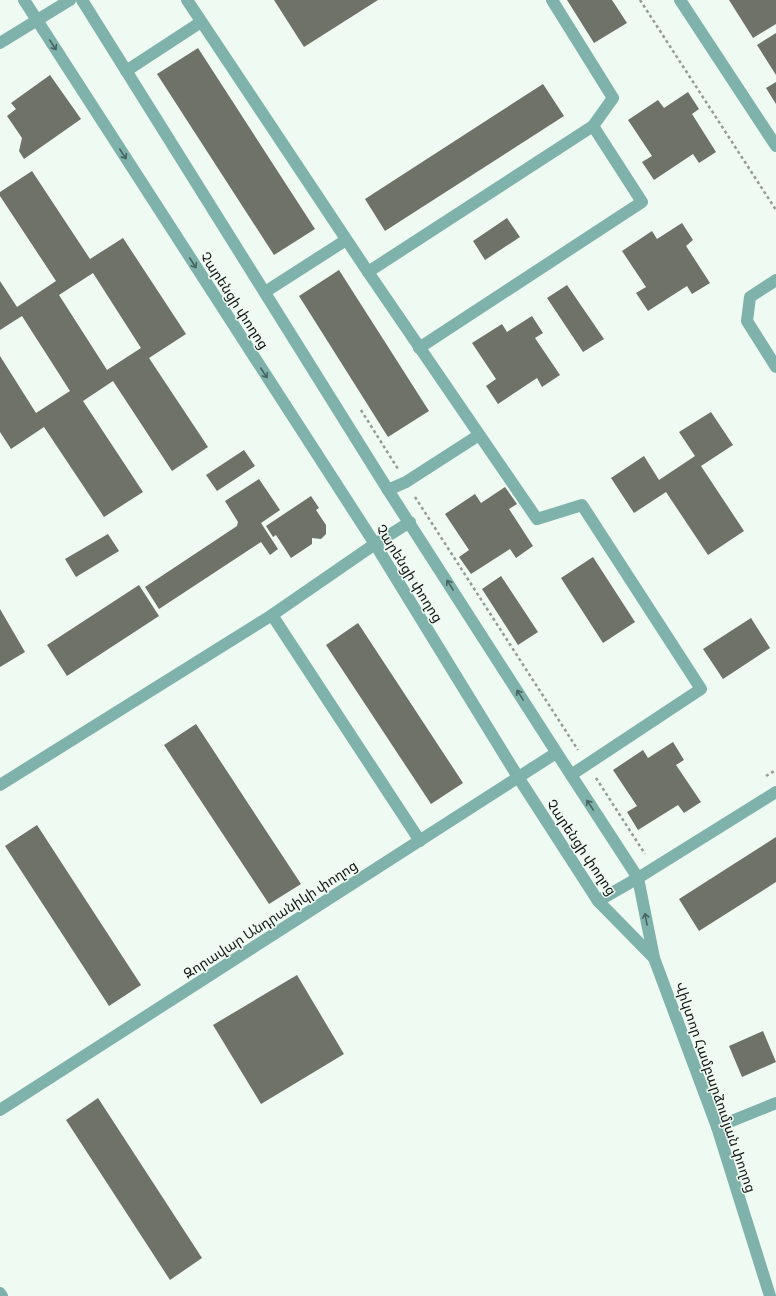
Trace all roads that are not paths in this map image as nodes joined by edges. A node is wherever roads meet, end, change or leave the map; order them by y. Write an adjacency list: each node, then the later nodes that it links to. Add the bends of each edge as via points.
1 (24, 0): 7 (street, Չարենցի փողոց)
2 (70, 0): 7 (street)
3 (82, 0): 10 (street, Չարենցի փողոց)
4 (187, 0): 8 (street)
5 (552, 0): 11 (street, via 613,98)
6 (680, 0): 12 (street)
7 (37, 20): 9 (street); 22 (street, Չարենցի փողոց, one-way to 22)
8 (201, 22): 10 (street); 13 (street)
9 (0, 43)
10 (126, 71): 16 (street, Չարենցի փողոց)
11 (593, 126): 14 (street); 17 (street, via 642,202)
12 (776, 146)
13 (346, 240): 14 (street); 16 (street)
14 (368, 272): 17 (street)
15 (776, 280): 18 (street, via 750,297 747,321)
16 (265, 292): 20 (street, Չարենցի փողոց)
17 (419, 348): 19 (street)
18 (776, 367)
19 (479, 435): 20 (street, via 406,482); 25 (street, via 537,519 582,505 701,689)
20 (388, 490): 21 (street, Չարենցի փողոց)
21 (410, 522): 22 (street); 24 (street, Չարենցի փողոց, one-way to 21)
22 (375, 544): 23 (street); 26 (street, Չարենցի փողոց)
23 (272, 615): 27 (street); 29 (street)
24 (556, 753): 25 (street, Չարենցի փողոց); 26 (street, Զորավար Անդրանիկի փողոց)
25 (571, 775): 30 (street, Չարենցի փողոց, one-way to 25)
26 (518, 778): 29 (street, Զորավար Անդրանիկի փողոց); 31 (street, Չարենցի փողոց)
27 (0, 785)
28 (776, 792): 30 (street)
29 (420, 841): 34 (street, Զորավար Անդրանիկի փողոց)
30 (638, 878): 31 (street); 32 (street, Չարենցի փողոց, one-way to 30)
31 (598, 901): 32 (street, Չարենցի փողոց)
32 (654, 958): 35 (street, Վիկտոր Համբարձումյան փողոց)
33 (776, 1103): 35 (street)
34 (1, 1108)
35 (717, 1127): 38 (street, Վիկտոր Համբարձումյան փողոց)
36 (0, 1293): 37 (street)
37 (2, 1296)
38 (770, 1296)

